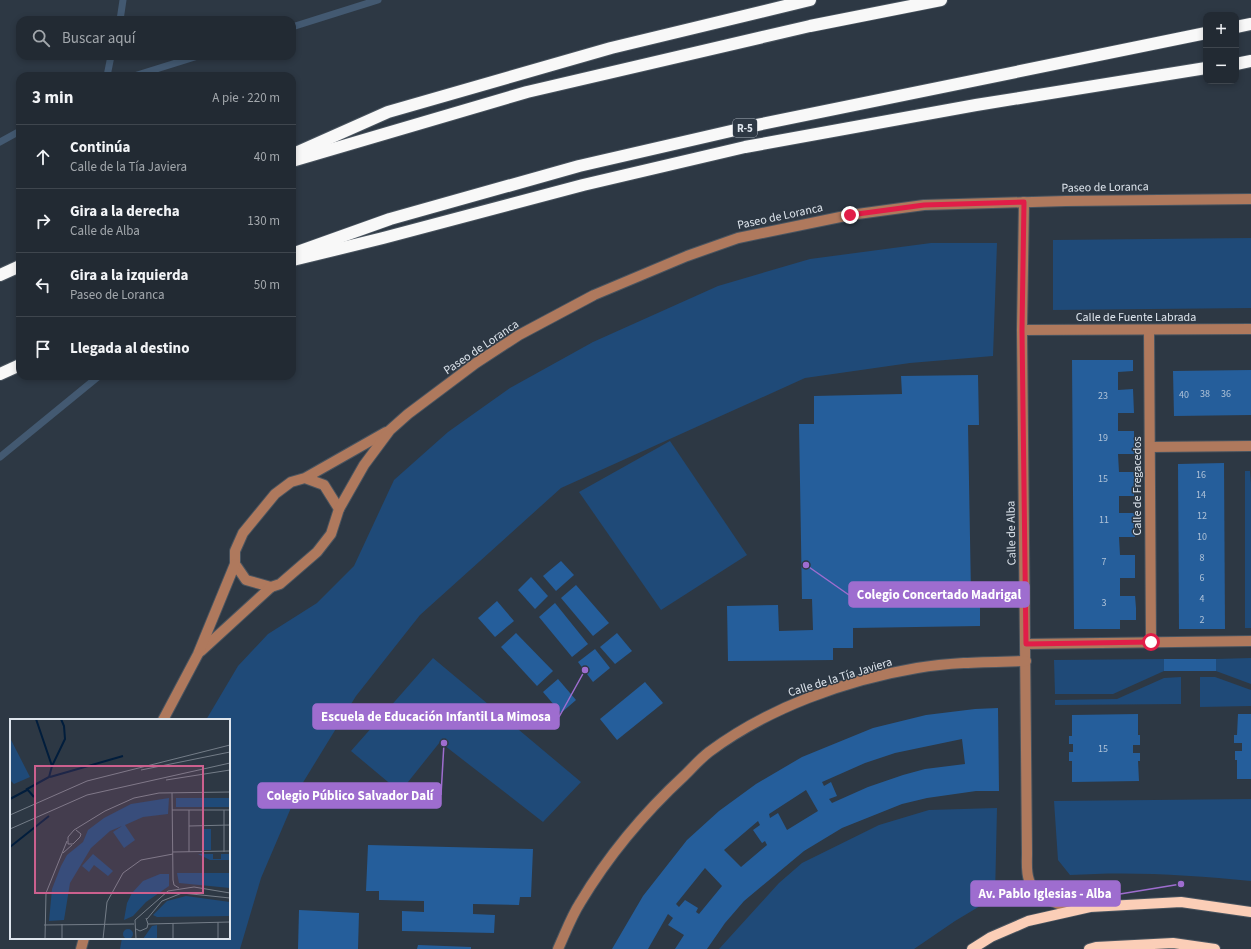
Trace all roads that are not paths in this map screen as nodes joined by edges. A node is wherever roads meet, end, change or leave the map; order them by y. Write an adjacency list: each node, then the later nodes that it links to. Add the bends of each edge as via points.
1 (810, 0): 9 (highway, via 611,48 388,112)
2 (941, 0): 10 (highway, via 810,26 527,92)
3 (1251, 24): 4 (highway)
4 (1239, 26)
5 (1203, 34): 13 (highway, R-5, via 757,125 579,166 390,219)
6 (1251, 61): 7 (highway)
7 (1239, 63)
8 (1203, 68): 14 (highway, via 976,105 745,147 582,185)
9 (296, 153)
10 (296, 160)
11 (1251, 199): 12 (street, Paseo de Loranca)
12 (1024, 202): 18 (street, Calle de Alba); 22 (street, Paseo de Loranca, via 909,207 808,222 731,240 594,295 520,335 476,363)
13 (296, 253)
14 (296, 260)
15 (16, 268): 16 (highway)
16 (0, 275)
17 (1251, 329): 19 (street, Calle de Fuente Labrada)
18 (1022, 330): 19 (street, Calle de Fuente Labrada); 31 (street, Calle de Alba)
19 (1149, 330): 24 (street, Calle de Fregacedos)
20 (16, 367): 21 (highway)
21 (0, 374)
22 (390, 430): 25 (street, Paseo de Loranca); 26 (street, Paseo de Loranca, via 364,465)
23 (1251, 446): 24 (street)
24 (1150, 447): 30 (street, Calle de Fregacedos)
25 (305, 478): 26 (street, via 324,485); 27 (street, via 291,482 275,494 243,533 235,551)
26 (339, 509): 28 (street, via 331,534 317,552 280,584)
27 (235, 564): 28 (street, via 246,580); 32 (street)
28 (271, 588): 32 (street)
29 (1251, 641): 30 (street)
30 (1151, 642): 31 (street)
31 (1026, 644): 33 (street, Calle de Alba)
32 (198, 654): 34 (street)
33 (1026, 662): 35 (street, Calle de Alba, via 1029,880 1038,892 1049,900); 39 (street, Calle de la Tía Javiera, via 957,663 884,675 808,698 753,724 708,753 655,802 600,872 579,904)
34 (164, 719)
35 (1075, 910): 36 (main road, via 1182,902); 40 (main road, via 1028,921 991,937)
36 (1251, 912)
37 (84, 939): 38 (street)
38 (82, 949)
39 (558, 949)
40 (972, 949)
41 (1089, 949): 42 (main road, via 1173,943)
42 (1215, 949)

